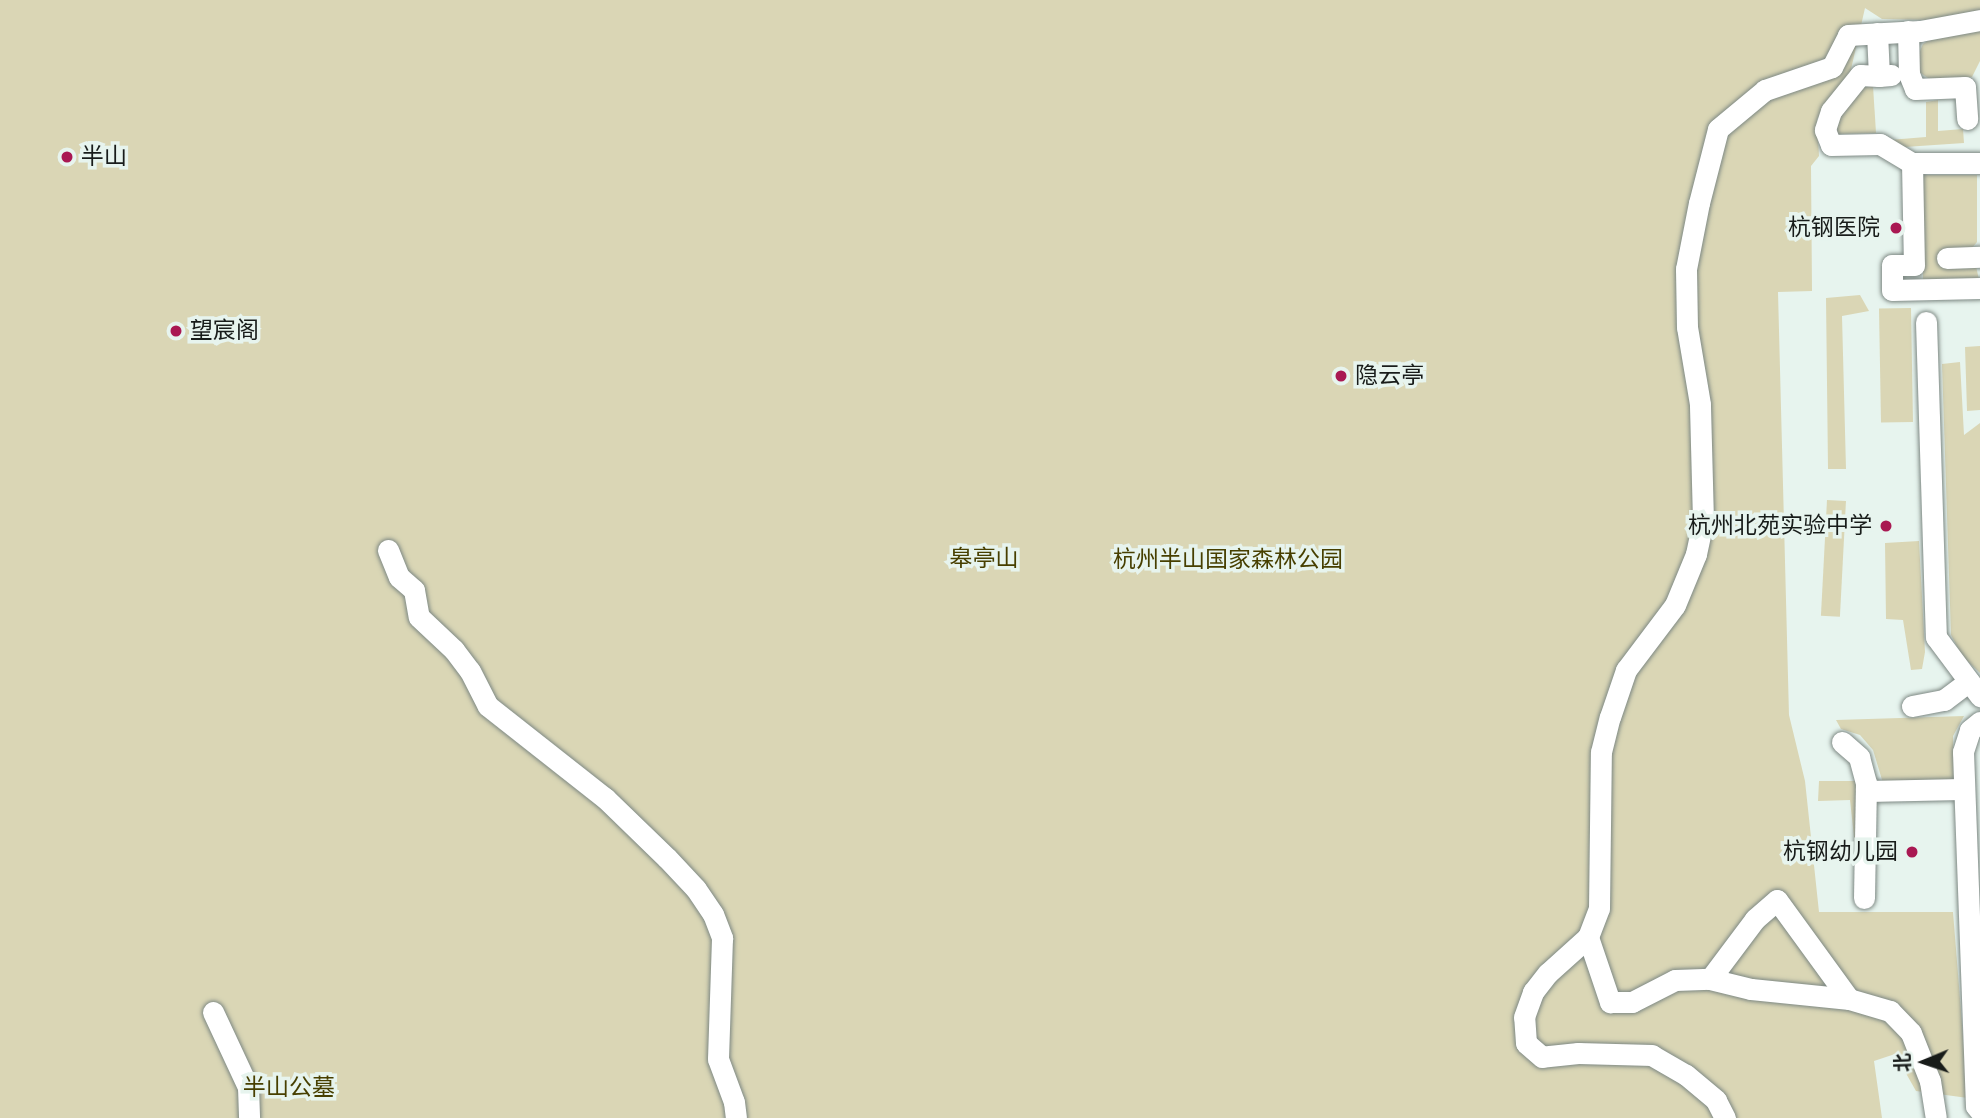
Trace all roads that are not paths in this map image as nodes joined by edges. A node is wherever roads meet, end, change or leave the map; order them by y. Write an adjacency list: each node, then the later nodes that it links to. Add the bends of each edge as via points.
1 (1980, 20): 2 (street)
2 (1908, 31): 3 (street); 4 (street)
3 (1877, 33): 5 (street); 22 (street, via 1849,35 1832,67 1765,90 1718,129 1686,269 1687,327 1700,404 1703,521 1696,554 1675,605 1626,670 1610,717 1601,752 1599,908)
4 (1909, 74): 5 (street); 6 (street, via 1915,89 1965,87)
5 (1879, 76): 7 (street, via 1860,75 1831,111 1825,130 1831,145 1880,144)
6 (1967, 119)
7 (1912, 163): 8 (street); 11 (street, via 1914,265 1892,265 1892,290)
8 (1980, 163)
9 (1980, 257): 10 (street)
10 (1947, 258)
11 (1980, 288)
12 (1926, 322): 14 (street, via 1936,637)
13 (388, 550): 29 (street, via 398,577 414,590 419,617 454,650 488,706 605,798 696,889 713,914 722,938 718,1059)
14 (1974, 689): 15 (street)
15 (1912, 706)
16 (1980, 722): 18 (street, via 1970,730 1963,752)
17 (1842, 742): 19 (street, via 1858,757)
18 (1963, 789): 19 (street); 20 (street)
19 (1866, 791): 21 (street)
20 (1973, 852): 24 (street)
21 (1864, 898)
22 (1588, 937): 23 (street, via 1610,1002 1632,1002 1675,980); 30 (street, via 1533,992 1524,1017 1526,1043 1542,1056 1652,1055 1716,1100)
23 (1710, 979): 25 (street, via 1751,989); 25 (street, via 1755,919 1777,900)
24 (1975, 990): 27 (street, via 1976,1106)
25 (1849, 999): 31 (street, via 1890,1011 1911,1033 1930,1081)
26 (213, 1012): 28 (street, via 248,1087)
27 (1980, 1111)
28 (249, 1118)
29 (736, 1118)
30 (1725, 1118)
31 (1936, 1118)

